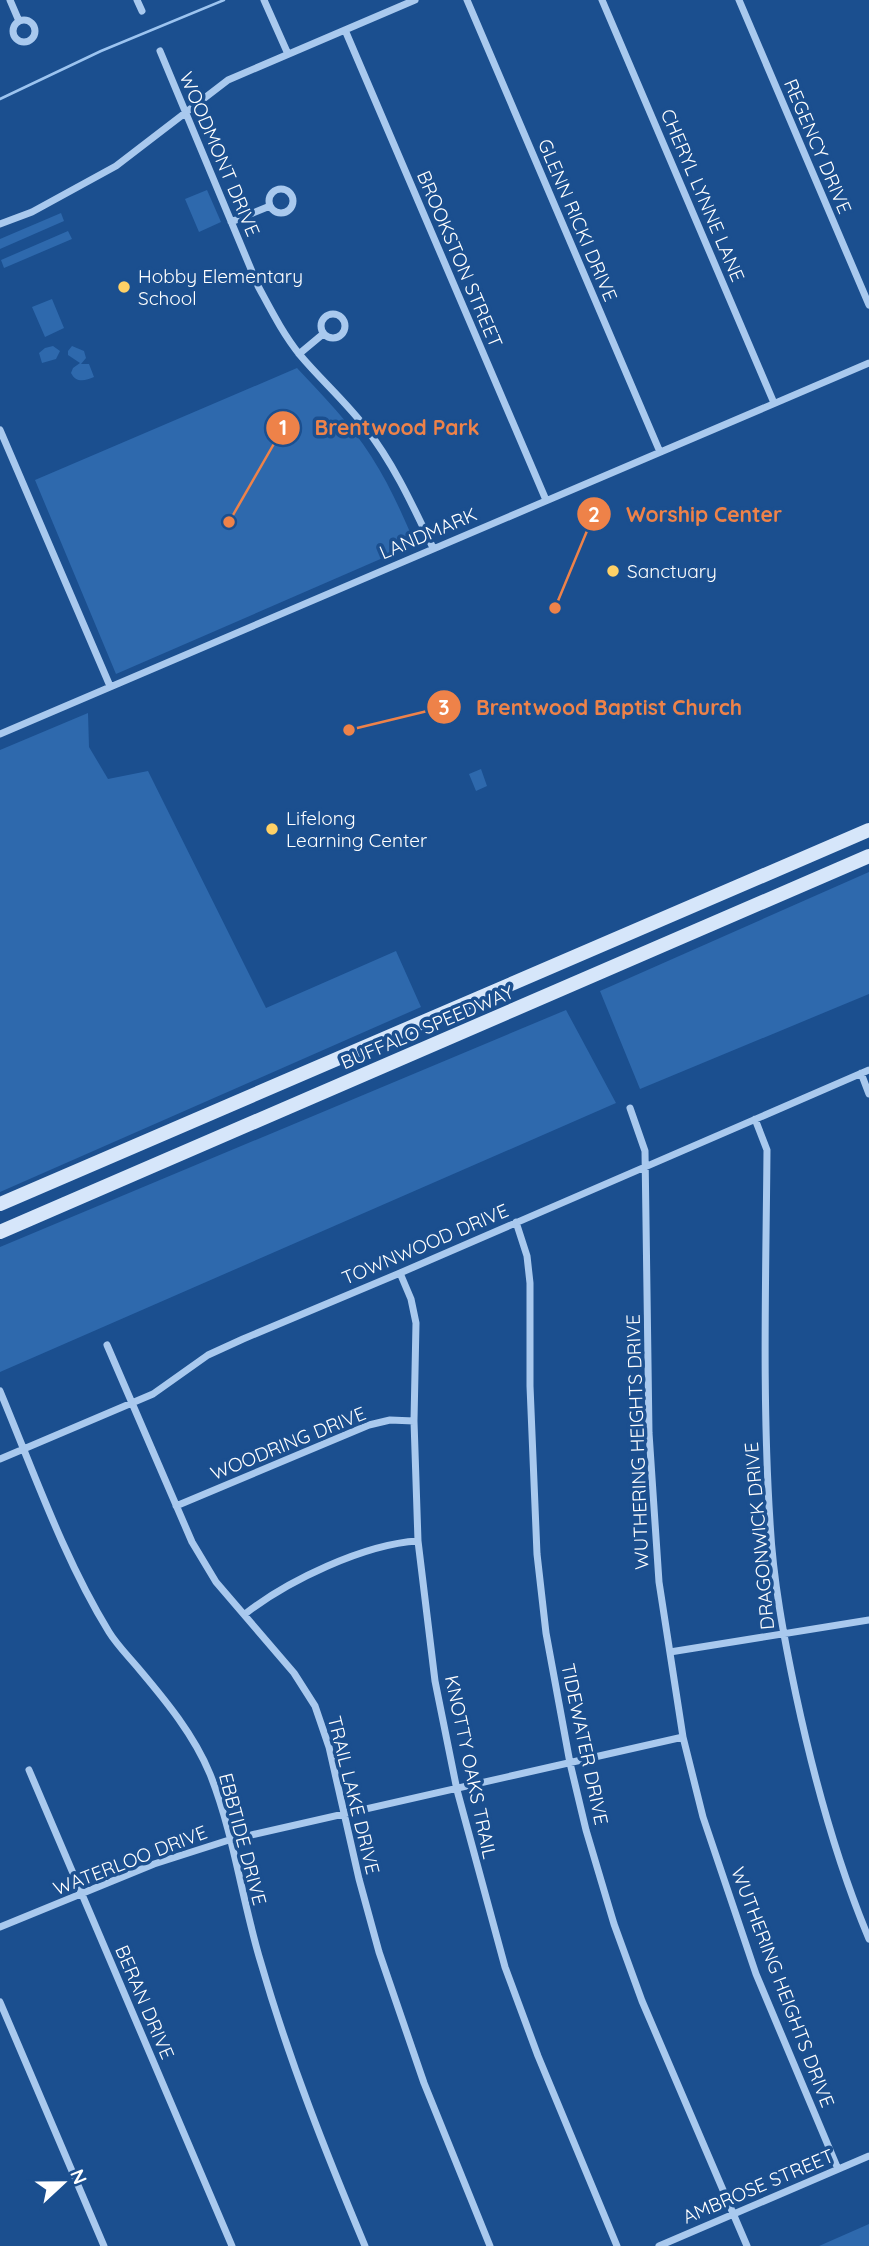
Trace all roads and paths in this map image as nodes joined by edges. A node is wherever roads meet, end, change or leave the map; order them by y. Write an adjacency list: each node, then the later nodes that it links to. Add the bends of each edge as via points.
1 (10, 0): 9 (street)
2 (137, 0): 8 (street)
3 (264, 0): 12 (street)
4 (415, 0): 10 (street)
5 (467, 0): 23 (street, GLENN RICKI DRIVE)
6 (601, 0): 21 (street, CHERYL LYNNE LANE)
7 (739, 0): 17 (street, REGENCY DRIVE)
8 (142, 11)
9 (19, 21)
10 (345, 30): 12 (street); 24 (street, BROOKSTON STREET)
11 (159, 51): 13 (street, WOODMONT DRIVE)
12 (288, 54): 13 (street, via 228,80)
13 (186, 111): 15 (street, WOODMONT DRIVE); 16 (street, via 116,166 32,212)
14 (270, 206): 15 (street)
15 (231, 222): 19 (street, WOODMONT DRIVE, via 258,286)
16 (0, 224)
17 (869, 305)
18 (323, 334): 19 (street)
19 (299, 354): 25 (street, WOODMONT DRIVE, via 381,448)
20 (869, 363): 21 (street, LANDMARK)
21 (774, 403): 23 (street, LANDMARK)
22 (0, 430): 26 (street)
23 (660, 452): 24 (street, LANDMARK)
24 (546, 500): 25 (street, LANDMARK)
25 (433, 548): 26 (street, LANDMARK)
26 (110, 686): 27 (street, LANDMARK)
27 (0, 734)
28 (869, 830): 30 (main road, BUFFALO SPEEDWAY)
29 (869, 856): 31 (main road, BUFFALO SPEEDWAY)
30 (763, 876): 31 (main road); 32 (main road, BUFFALO SPEEDWAY)
31 (773, 899): 33 (main road, BUFFALO SPEEDWAY)
32 (625, 936): 33 (main road); 34 (main road, BUFFALO SPEEDWAY)
33 (634, 959): 35 (main road, BUFFALO SPEEDWAY)
34 (483, 997): 35 (main road); 36 (main road, BUFFALO SPEEDWAY)
35 (492, 1020): 38 (main road, BUFFALO SPEEDWAY)
36 (342, 1058): 38 (main road); 41 (main road, BUFFALO SPEEDWAY)
37 (865, 1071): 39 (street); 42 (street, TOWNWOOD DRIVE)
38 (352, 1081): 43 (main road, BUFFALO SPEEDWAY)
39 (869, 1094)
40 (630, 1108): 44 (street, WUTHERING HEIGHTS DRIVE)
41 (202, 1118): 43 (main road); 45 (main road, BUFFALO SPEEDWAY)
42 (755, 1119): 44 (street, TOWNWOOD DRIVE); 61 (street, DRAGONWICK DRIVE, via 767,1150 765,1426 770,1525)
43 (211, 1140): 46 (main road, BUFFALO SPEEDWAY)
44 (646, 1165): 48 (street, TOWNWOOD DRIVE); 62 (street, WUTHERING HEIGHTS DRIVE, via 649,1433 659,1582)
45 (56, 1179): 46 (main road); 47 (main road, BUFFALO SPEEDWAY)
46 (66, 1203): 49 (main road, BUFFALO SPEEDWAY)
47 (0, 1204)
48 (516, 1222): 50 (street, TOWNWOOD DRIVE); 64 (street, TIDEWATER DRIVE, via 530,1283 537,1554)
49 (0, 1232)
50 (400, 1273): 53 (street, TOWNWOOD DRIVE, via 208,1355 169,1384); 54 (street, KNOTTY OAKS TRAIL, via 416,1324)
51 (107, 1345): 53 (street, TRAIL LAKE DRIVE)
52 (0, 1391): 55 (street, EBBTIDE DRIVE)
53 (131, 1403): 55 (street, TOWNWOOD DRIVE); 57 (street, TRAIL LAKE DRIVE)
54 (414, 1421): 57 (street, WOODRING DRIVE, via 369,1424); 58 (street, KNOTTY OAKS TRAIL)
55 (24, 1448): 56 (street, TOWNWOOD DRIVE); 68 (street, EBBTIDE DRIVE, via 78,1574 110,1634 170,1707 196,1747 209,1773)
56 (0, 1459)
57 (176, 1506): 59 (street, TRAIL LAKE DRIVE, via 216,1582)
58 (418, 1541): 59 (street, via 387,1545 332,1566 286,1586); 66 (street, KNOTTY OAKS TRAIL, via 435,1681)
59 (245, 1614): 67 (street, TRAIL LAKE DRIVE, via 315,1706)
60 (869, 1620): 61 (street)
61 (783, 1633): 62 (street); 71 (street, DRAGONWICK DRIVE, via 811,1767 846,1884)
62 (670, 1652): 63 (street, WUTHERING HEIGHTS DRIVE)
63 (683, 1737): 64 (street, WATERLOO DRIVE); 74 (street, WUTHERING HEIGHTS DRIVE, via 703,1817 752,1961)
64 (570, 1763): 66 (street, WATERLOO DRIVE); 75 (street, TIDEWATER DRIVE, via 618,1937)
65 (29, 1770): 69 (street, BERAN DRIVE)
66 (457, 1790): 67 (street, WATERLOO DRIVE); 80 (street, KNOTTY OAKS TRAIL, via 505,1967)
67 (346, 1815): 68 (street, WATERLOO DRIVE); 79 (street, TRAIL LAKE DRIVE, via 359,1880 397,2005)
68 (229, 1840): 69 (street, WATERLOO DRIVE); 78 (street, EBBTIDE DRIVE, via 286,2044)
69 (81, 1893): 70 (street, WATERLOO DRIVE); 77 (street, BERAN DRIVE)
70 (0, 1927)
71 (869, 1939)
72 (0, 2002): 76 (street)
73 (869, 2156): 74 (street, AMBROSE STREET)
74 (838, 2169): 75 (street, AMBROSE STREET)
75 (732, 2213): 81 (street, AMBROSE STREET); 82 (street, TIDEWATER DRIVE)
76 (104, 2246)
77 (232, 2246)
78 (365, 2246)
79 (491, 2246)
80 (617, 2246)
81 (659, 2246)
82 (747, 2246)

